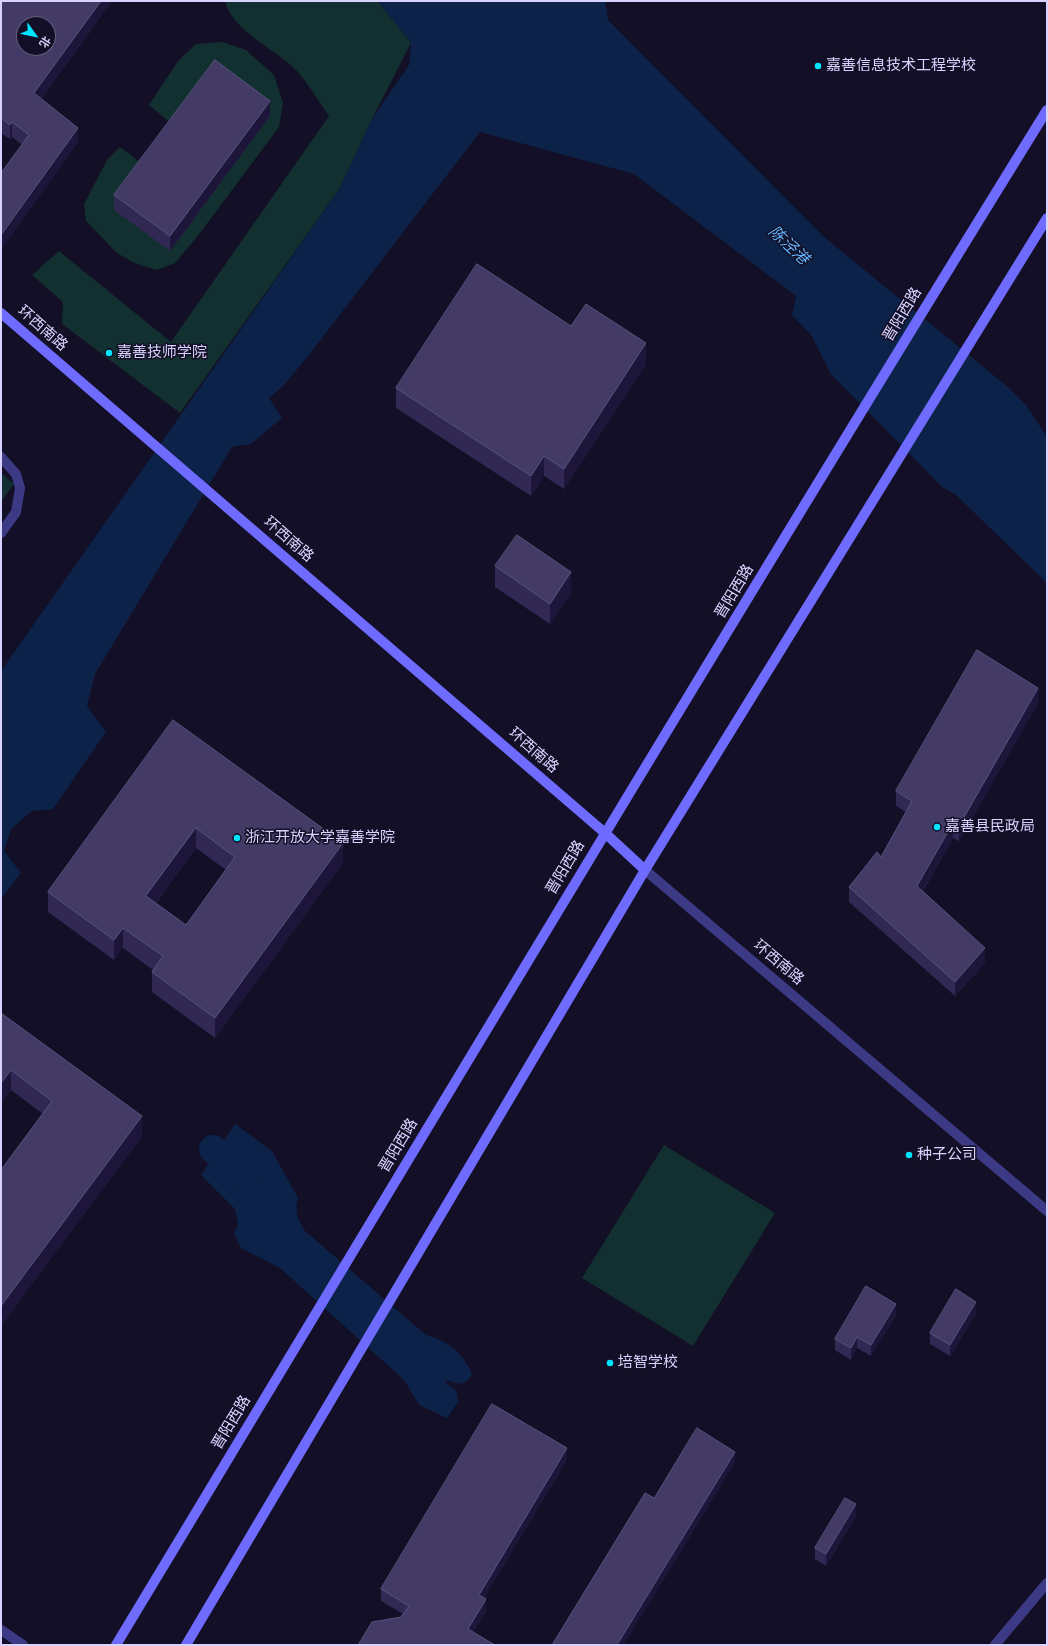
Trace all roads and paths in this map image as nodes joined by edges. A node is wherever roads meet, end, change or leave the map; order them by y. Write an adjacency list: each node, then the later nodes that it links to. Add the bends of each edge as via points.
1 (1047, 110): 6 (main road, 晋阳西路)
2 (1047, 218): 7 (main road)
3 (1, 313): 6 (main road, 环西南路)
4 (1, 457): 5 (street, via 16,474 20,488 16,512)
5 (1, 533)
6 (605, 833): 7 (main road, 环西南路); 12 (main road, 晋阳西路)
7 (645, 870): 8 (street, 环西南路); 13 (main road)
8 (1047, 1211)
9 (1047, 1583): 14 (street)
10 (1, 1630): 11 (street)
11 (23, 1645)
12 (116, 1645)
13 (186, 1645)
14 (995, 1645)

